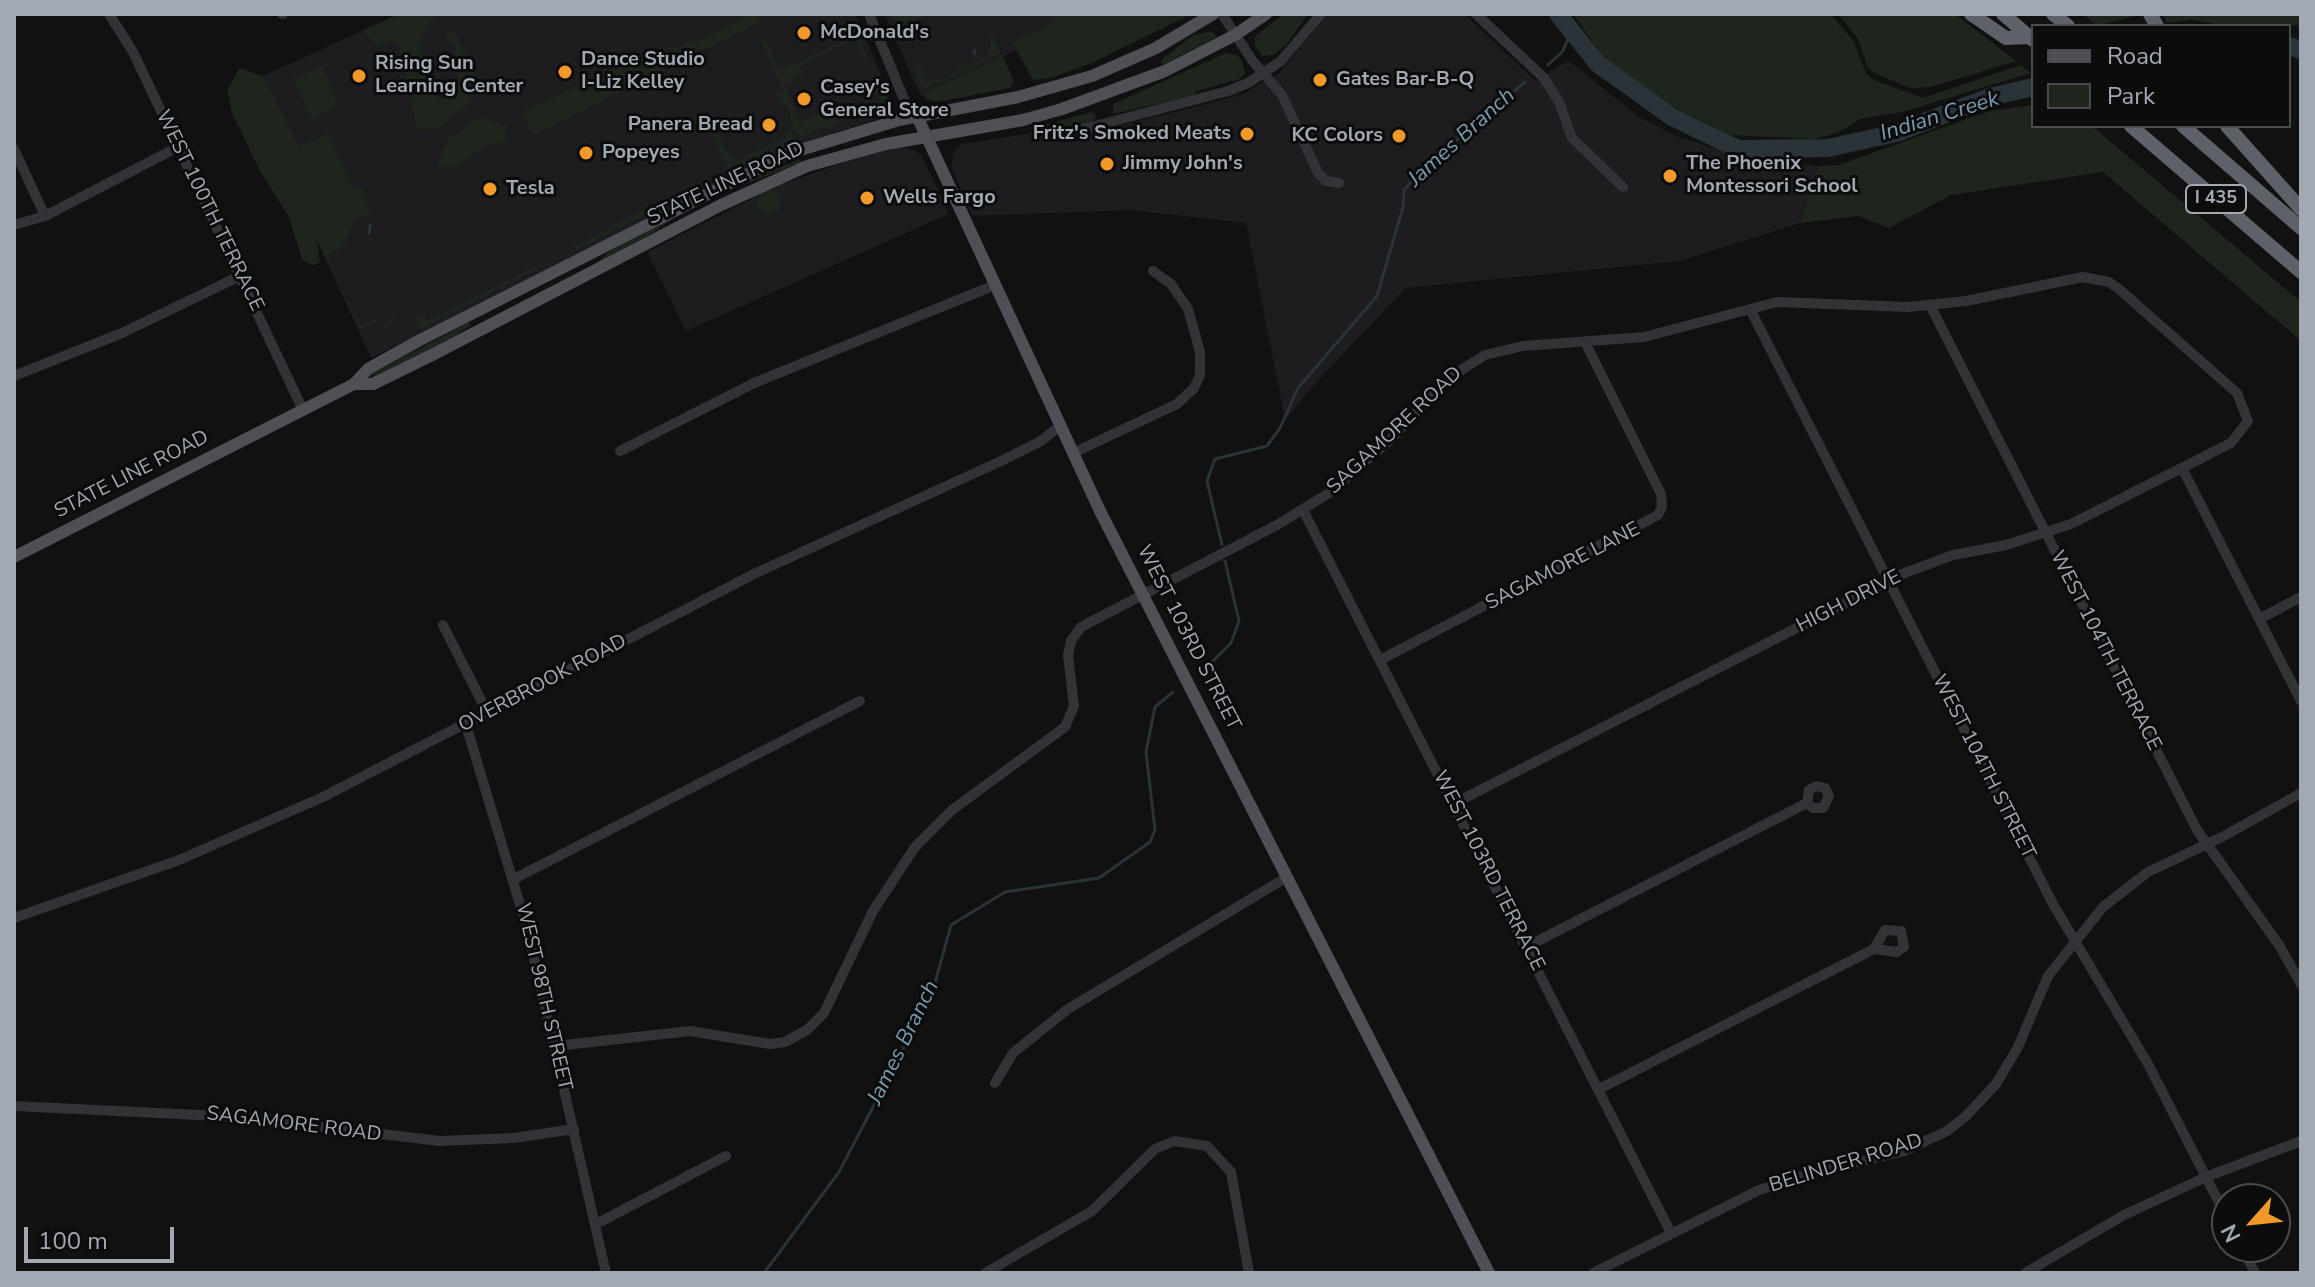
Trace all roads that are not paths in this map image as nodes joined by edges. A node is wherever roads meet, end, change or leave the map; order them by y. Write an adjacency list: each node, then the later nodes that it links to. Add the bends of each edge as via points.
1 (109, 14): 19 (street, WEST 100TH TERRACE)
2 (869, 14): 13 (street, WEST 103RD STREET, via 906,104)
3 (1213, 14): 13 (main road, STATE LINE ROAD, via 1156,48 1092,76)
4 (1222, 14): 10 (street)
5 (1266, 14): 10 (main road, STATE LINE ROAD)
6 (1321, 14): 12 (street, via 1281,61)
7 (1476, 14): 22 (street, via 1550,86 1572,138)
8 (1971, 14): 11 (highway, via 2006,38)
9 (2003, 14): 11 (highway)
10 (1235, 35): 12 (street); 18 (main road, STATE LINE ROAD, via 1133,85 1062,109)
11 (2031, 38)
12 (1263, 73): 17 (street, via 1228,91); 21 (street, via 1282,95 1318,173)
13 (917, 116): 18 (main road, WEST 103RD STREET); 35 (main road, STATE LINE ROAD, via 787,154 418,341 368,369)
14 (2133, 128): 28 (highway, I 435)
15 (2185, 128): 26 (highway, I 435)
16 (2229, 128): 23 (highway)
17 (1080, 130)
18 (925, 136): 30 (main road, WEST 103RD STREET); 35 (main road, STATE LINE ROAD, via 848,153 778,178 421,361 373,384)
19 (178, 147): 24 (street); 29 (street, WEST 100TH TERRACE)
20 (14, 149): 24 (street)
21 (1339, 183)
22 (1623, 187)
23 (2301, 209)
24 (45, 216): 25 (street)
25 (14, 225)
26 (2301, 228)
27 (1153, 271): 40 (street, via 1171,284 1188,309 1200,352 1200,375 1177,404)
28 (2301, 272)
29 (240, 276): 34 (street, via 122,333); 36 (street, WEST 100TH TERRACE)
30 (995, 285): 38 (main road, WEST 103RD STREET); 39 (street, via 754,383)
31 (1930, 305): 32 (street, SAGAMORE ROAD, via 1788,301); 37 (street, SAGAMORE ROAD, via 2083,277 2109,282 2226,380); 43 (street, WEST 104TH TERRACE)
32 (1750, 309): 33 (street, SAGAMORE ROAD, via 1682,329); 45 (street, WEST 104TH STREET)
33 (1585, 342): 42 (street, SAGAMORE ROAD, via 1506,349 1468,364 1351,476); 50 (street, SAGAMORE LANE, via 1661,494 1658,515)
34 (14, 376)
35 (354, 384): 36 (main road, STATE LINE ROAD)
36 (303, 410): 44 (main road, STATE LINE ROAD)
37 (2248, 421): 41 (street, HIGH DRIVE, via 2231,443)
38 (1060, 426): 40 (main road, WEST 103RD STREET); 53 (street, OVERBROOK ROAD, via 999,462 756,573)
39 (620, 451)
40 (1073, 453): 46 (main road, WEST 103RD STREET)
41 (2182, 468): 43 (street, HIGH DRIVE); 48 (street)
42 (1303, 510): 46 (street, SAGAMORE ROAD); 50 (street, WEST 103RD TERRACE)
43 (2045, 533): 45 (street, HIGH DRIVE, via 1953,555); 58 (street, WEST 104TH TERRACE)
44 (14, 557)
45 (1889, 581): 57 (street, HIGH DRIVE); 62 (street, WEST 104TH STREET)
46 (1143, 594): 59 (main road, WEST 103RD STREET); 66 (street, SAGAMORE ROAD, via 1081,627 1068,655 1074,706 1065,727 952,810 915,847 873,911 824,1013 807,1030 770,1044 690,1031)
47 (2301, 597): 48 (street)
48 (2259, 619): 52 (street)
49 (443, 625): 53 (street)
50 (1380, 660): 57 (street, WEST 103RD TERRACE)
51 (860, 701): 60 (street)
52 (2301, 701)
53 (487, 712): 54 (street, OVERBROOK ROAD)
54 (466, 725): 60 (street, WEST 98TH STREET); 61 (street, OVERBROOK ROAD, via 243,834)
55 (2301, 793): 58 (street, BELINDER ROAD)
56 (1807, 803): 63 (street)
57 (1453, 804): 63 (street, WEST 103RD TERRACE)
58 (2206, 844): 62 (street, BELINDER ROAD, via 2128,886); 65 (street, WEST 104TH TERRACE)
59 (1287, 877): 67 (street, via 1068,1009 1013,1053); 80 (main road, WEST 103RD STREET)
60 (514, 879): 66 (street, WEST 98TH STREET)
61 (14, 918)
62 (2074, 940): 73 (street, WEST 104TH STREET, via 2135,1040); 76 (street, BELINDER ROAD, via 2048,976 1996,1084 1947,1131 1904,1151 1759,1190)
63 (1526, 947): 68 (street, WEST 103RD TERRACE)
64 (1874, 949): 68 (street)
65 (2301, 984)
66 (556, 1046): 70 (street, WEST 98TH STREET)
67 (995, 1083)
68 (1599, 1089): 76 (street, WEST 103RD TERRACE)
69 (14, 1106): 70 (street, SAGAMORE ROAD, via 180,1112 440,1141)
70 (574, 1129): 75 (street, WEST 98TH STREET)
71 (2301, 1141): 73 (street)
72 (726, 1156): 75 (street)
73 (2206, 1177): 74 (street, WEST 104TH STREET); 82 (street, via 2124,1215)
74 (2211, 1187)
75 (596, 1224): 77 (street, WEST 98TH STREET)
76 (1671, 1233): 81 (street, BELINDER ROAD)
77 (606, 1273)
78 (985, 1273): 79 (street, via 1092,1211 1155,1149 1174,1141 1207,1146 1231,1172)
79 (1249, 1273)
80 (1489, 1273)
81 (1593, 1273)
82 (2025, 1273)

